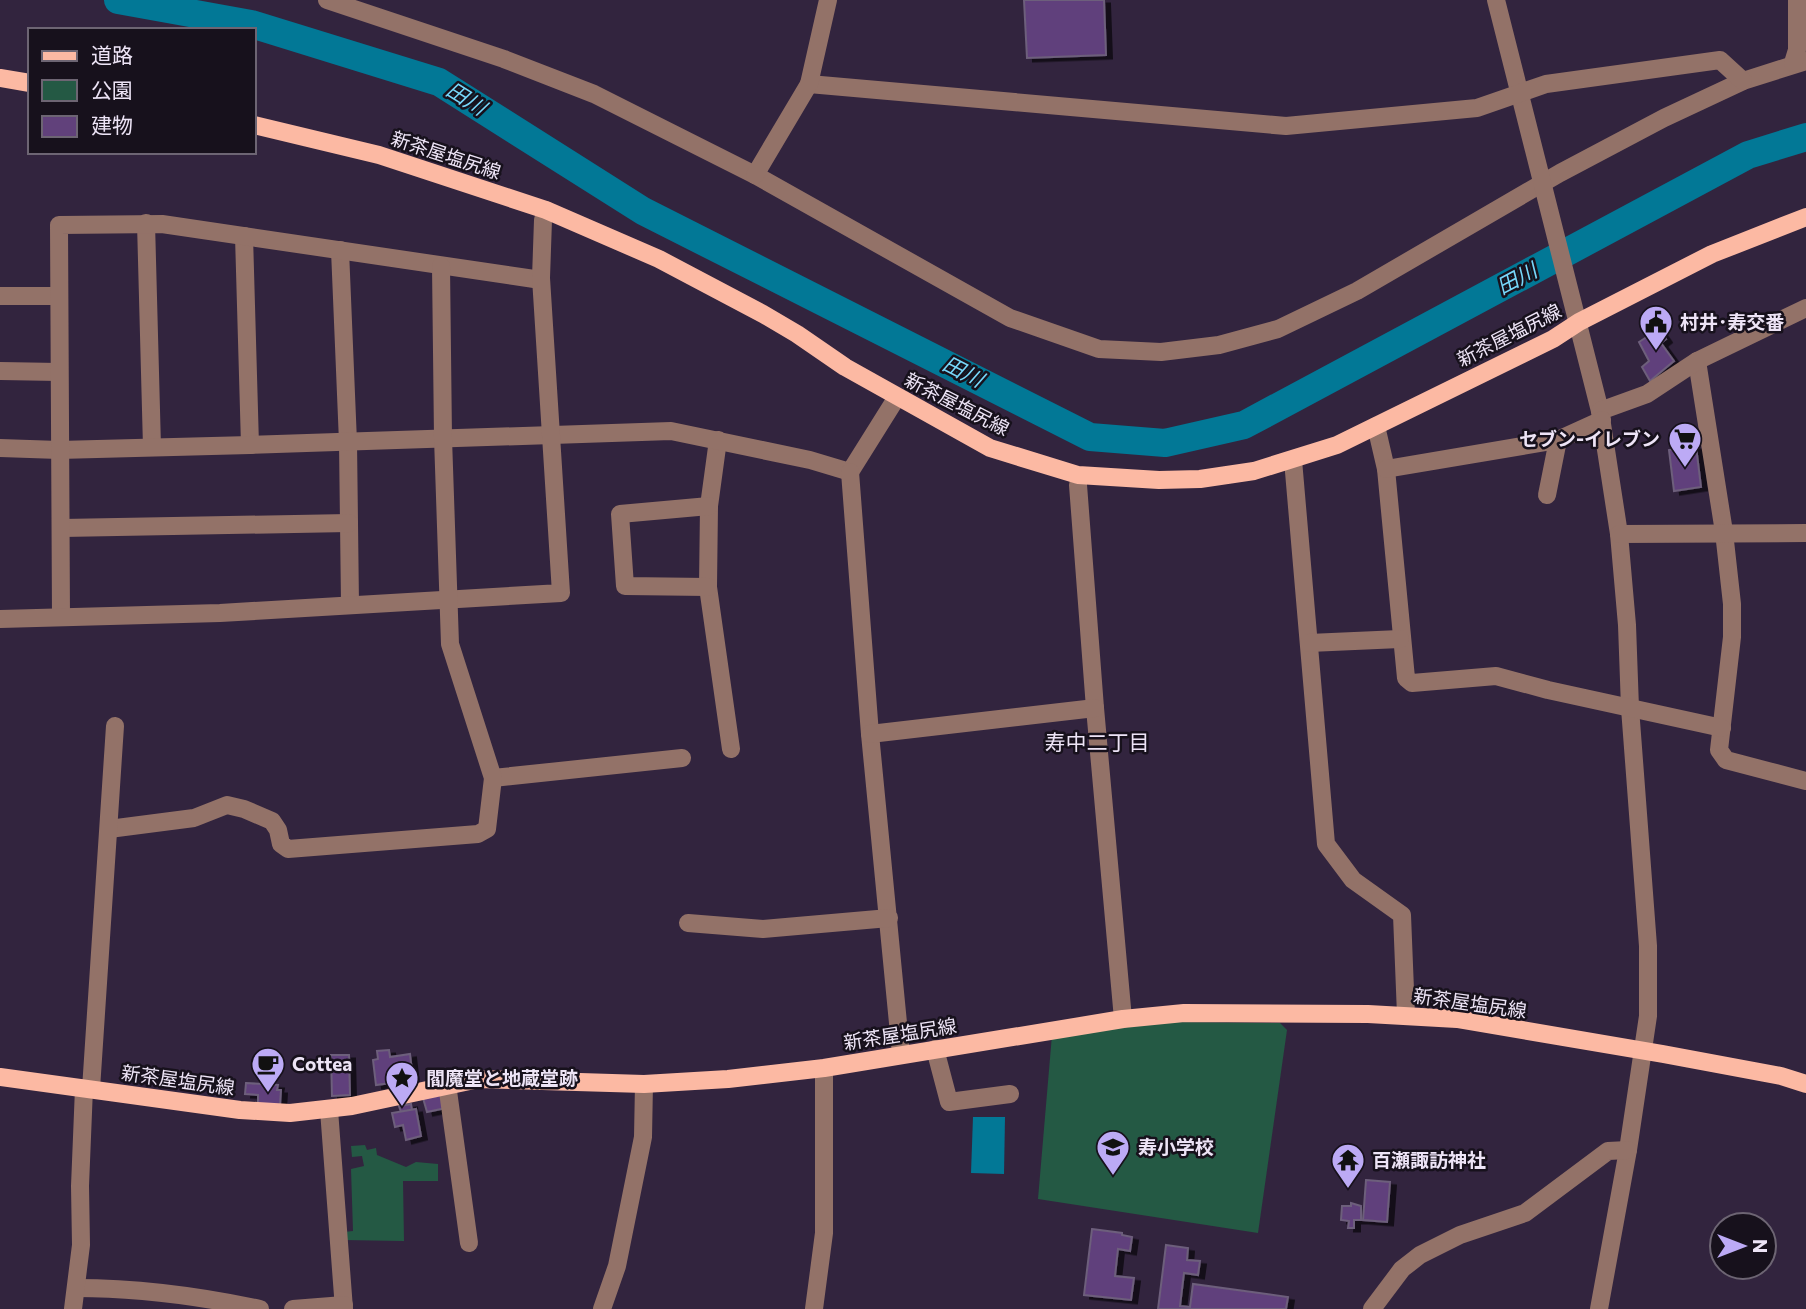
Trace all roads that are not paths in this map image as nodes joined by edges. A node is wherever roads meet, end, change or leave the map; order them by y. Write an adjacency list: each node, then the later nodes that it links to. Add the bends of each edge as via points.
1 (327, 0): 12 (street, via 594,94)
2 (828, 0): 9 (street)
3 (1496, 0): 10 (street)
4 (1797, 0): 5 (street)
5 (1800, 62): 7 (street)
6 (0, 78): 8 (main road)
7 (1743, 81): 10 (street, via 1720,60 1546,84); 13 (street, via 1664,118)
8 (28, 83)
9 (808, 84): 10 (street, via 1286,126 1477,108); 12 (street)
10 (1519, 92): 13 (street)
11 (256, 125): 14 (main road, 新茶屋塩尻線, via 379,155)
12 (755, 175): 13 (street, via 1010,318 1100,349 1161,352 1219,345 1278,329)
13 (1544, 192): 24 (street)
14 (546, 210): 20 (street); 28 (main road, 新茶屋塩尻線, via 659,259 797,334)
15 (1806, 217): 24 (main road, 新茶屋塩尻線, via 1712,254)
16 (146, 223): 17 (street); 22 (street, via 59,225); 37 (street)
17 (244, 236): 18 (street); 36 (street)
18 (340, 250): 19 (street); 35 (street)
19 (441, 265): 20 (street); 32 (street)
20 (541, 280): 31 (street)
21 (0, 296): 22 (street)
22 (58, 296): 27 (street)
23 (1806, 308): 25 (street)
24 (1579, 322): 29 (street); 30 (main road, 新茶屋塩尻線)
25 (1698, 361): 29 (street, via 1647,394); 48 (street)
26 (0, 371): 27 (street)
27 (59, 372): 39 (street)
28 (897, 397): 40 (main road, 新茶屋塩尻線, via 990,448 1078,475 1200,479); 42 (street)
29 (1601, 416): 34 (street); 50 (street)
30 (1376, 426): 40 (main road, 新茶屋塩尻線); 41 (street)
31 (550, 436): 32 (street); 33 (street, via 671,431); 52 (street, via 561,593)
32 (443, 438): 35 (street); 52 (street)
33 (718, 440): 42 (street); 45 (street)
34 (1558, 440): 41 (street); 44 (street)
35 (348, 442): 36 (street); 46 (street)
36 (250, 445): 37 (street)
37 (152, 447): 39 (street)
38 (0, 448): 39 (street)
39 (59, 450): 47 (street)
40 (1293, 460): 57 (street)
41 (1386, 469): 56 (street)
42 (850, 472): 62 (street)
43 (1078, 485): 58 (street)
44 (1547, 495)
45 (709, 506): 51 (street); 51 (street, via 620,514 625,586)
46 (349, 523): 47 (street); 53 (street)
47 (62, 528): 54 (street)
48 (1724, 533): 49 (street); 50 (street); 61 (street, via 1732,637)
49 (1806, 533)
50 (1619, 534): 59 (street)
51 (708, 587): 63 (street)
52 (450, 600): 53 (street); 65 (street, via 450,645)
53 (351, 604): 54 (street)
54 (61, 617): 55 (street)
55 (0, 619)
56 (1400, 639): 57 (street); 59 (street, via 1406,678 1412,683 1496,676)
57 (1309, 643): 70 (street, via 1326,844 1353,880 1402,915)
58 (1095, 708): 62 (street); 71 (street)
59 (1630, 708): 61 (street); 73 (street, via 1648,946)
60 (115, 726): 67 (street)
61 (1722, 728): 66 (street, via 1719,750 1726,761)
62 (870, 734): 68 (street)
63 (731, 749)
64 (682, 758): 65 (street)
65 (493, 778): 67 (street, via 487,829 478,834 288,849 281,844 272,821 227,805 194,818)
66 (1806, 781)
67 (108, 829): 80 (street)
68 (889, 918): 69 (street, via 763,929); 74 (street)
69 (688, 923)
70 (1406, 1014): 71 (main road, 新茶屋塩尻線, via 1184,1013); 73 (main road, 新茶屋塩尻線)
71 (1124, 1018): 72 (main road, 新茶屋塩尻線)
72 (936, 1049): 74 (main road, 新茶屋塩尻線); 81 (street, via 949,1102)
73 (1644, 1051): 79 (main road, 新茶屋塩尻線); 83 (street)
74 (901, 1054): 75 (main road, 新茶屋塩尻線)
75 (824, 1068): 78 (main road, 新茶屋塩尻線); 91 (street, via 824,1234)
76 (0, 1077): 80 (main road, 新茶屋塩尻線)
77 (447, 1084): 78 (main road, 新茶屋塩尻線, via 509,1078); 82 (main road, 新茶屋塩尻線); 84 (street)
78 (644, 1084): 90 (street, via 643,1137 617,1266)
79 (1806, 1084)
80 (87, 1088): 82 (main road, 新茶屋塩尻線, via 270,1113); 85 (street)
81 (1010, 1094)
82 (329, 1110): 86 (street)
83 (1628, 1150): 92 (street, via 1608,1151 1525,1213 1460,1235 1420,1255 1402,1269); 93 (street)
84 (469, 1243)
85 (76, 1288): 87 (street); 88 (street, via 211,1298)
86 (344, 1307): 89 (street)
87 (73, 1309)
88 (260, 1309)
89 (293, 1309)
90 (602, 1309)
91 (814, 1309)
92 (1372, 1309)
93 (1599, 1309)

